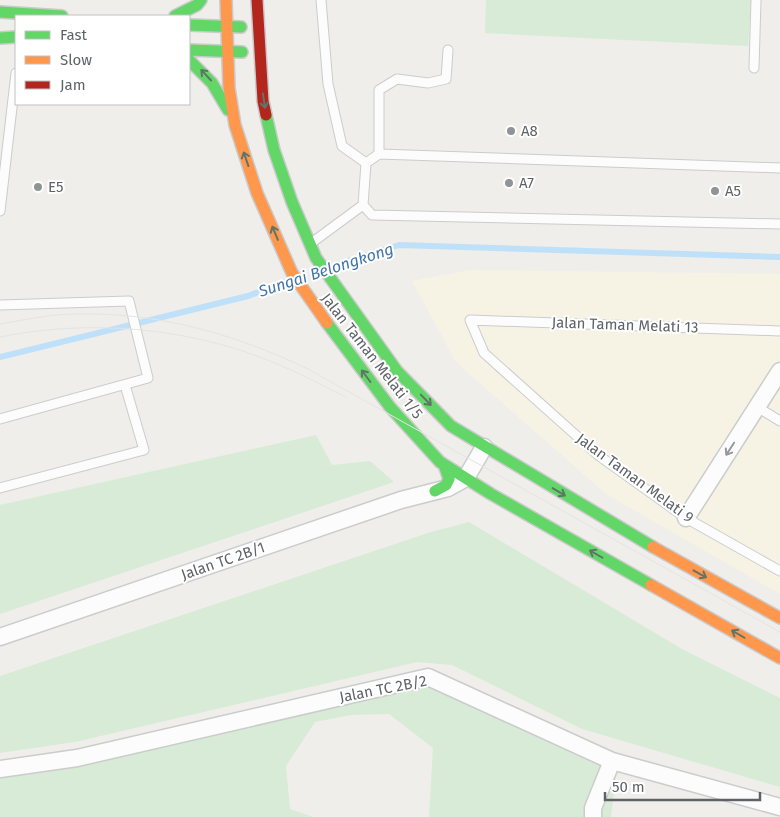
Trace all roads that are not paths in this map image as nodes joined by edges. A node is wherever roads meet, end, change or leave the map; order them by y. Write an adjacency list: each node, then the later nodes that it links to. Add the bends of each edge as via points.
1 (201, 0): 8 (main road)
2 (226, 0): 10 (main road, Jalan Taman Melati 1/5)
3 (257, 0): 11 (main road, Jalan Taman Melati 1/5)
4 (321, 0): 23 (lane, via 328,84 342,146)
5 (756, 0): 19 (lane)
6 (0, 12): 7 (main road)
7 (46, 15)
8 (177, 15)
9 (190, 25): 10 (main road)
10 (226, 26): 11 (main road); 16 (main road, Jalan Taman Melati 1/5)
11 (258, 28): 17 (main road, Jalan Taman Melati 1/5)
12 (15, 36): 13 (main road)
13 (0, 38)
14 (190, 50): 16 (main road)
15 (448, 50): 22 (lane, via 446,78 428,83 397,79 379,90)
16 (227, 52): 17 (main road); 21 (main road, Jalan Taman Melati 1/5)
17 (259, 53): 28 (main road, Jalan Taman Melati 1/5, one-way to 28, via 263,101 274,150)
18 (190, 61): 21 (main road, one-way to 18, via 216,87)
19 (754, 68)
20 (15, 82): 26 (lane)
21 (236, 125): 38 (main road, Jalan Taman Melati 1/5, one-way to 21, via 390,407 292,273 258,193)
22 (379, 154): 23 (lane); 24 (lane)
23 (366, 163): 25 (lane)
24 (780, 168)
25 (363, 205): 27 (lane, via 372,215); 28 (lane)
26 (0, 211)
27 (780, 224)
28 (310, 244): 37 (main road, Jalan Taman Melati 1/5, one-way to 37, via 331,280 397,371 451,426)
29 (0, 305): 33 (lane, via 129,301 148,378)
30 (470, 320): 31 (lane, Jalan Taman Melati 13); 43 (lane, Jalan Taman Melati 9, via 484,353 598,455)
31 (780, 331)
32 (780, 371): 34 (street)
33 (125, 385): 35 (lane); 40 (lane, via 144,450)
34 (757, 408): 36 (lane); 43 (street, one-way to 43)
35 (0, 419)
36 (780, 421)
37 (484, 447): 39 (street); 45 (main road, Jalan Taman Melati 1/5, one-way to 45)
38 (444, 465): 39 (main road, Jalan Taman Melati 1/5); 41 (main road, via 449,478)
39 (466, 478): 41 (street, Jalan TC 2B/1); 42 (main road, Jalan Taman Melati 1/5)
40 (0, 488)
41 (441, 490): 42 (main road, via 467,487); 46 (street, Jalan TC 2B/1)
42 (491, 494): 47 (main road, Jalan Taman Melati 1/5, one-way to 42)
43 (686, 518): 44 (lane, Jalan Taman Melati 9)
44 (780, 570)
45 (780, 618)
46 (0, 637)
47 (780, 658)
48 (612, 761): 49 (street, Jalan TC 2B/2, via 428,677 77,758); 50 (street, Jalan TC 2B/2); 51 (street, via 593,808)
49 (0, 770)
50 (780, 807)
51 (593, 817)

